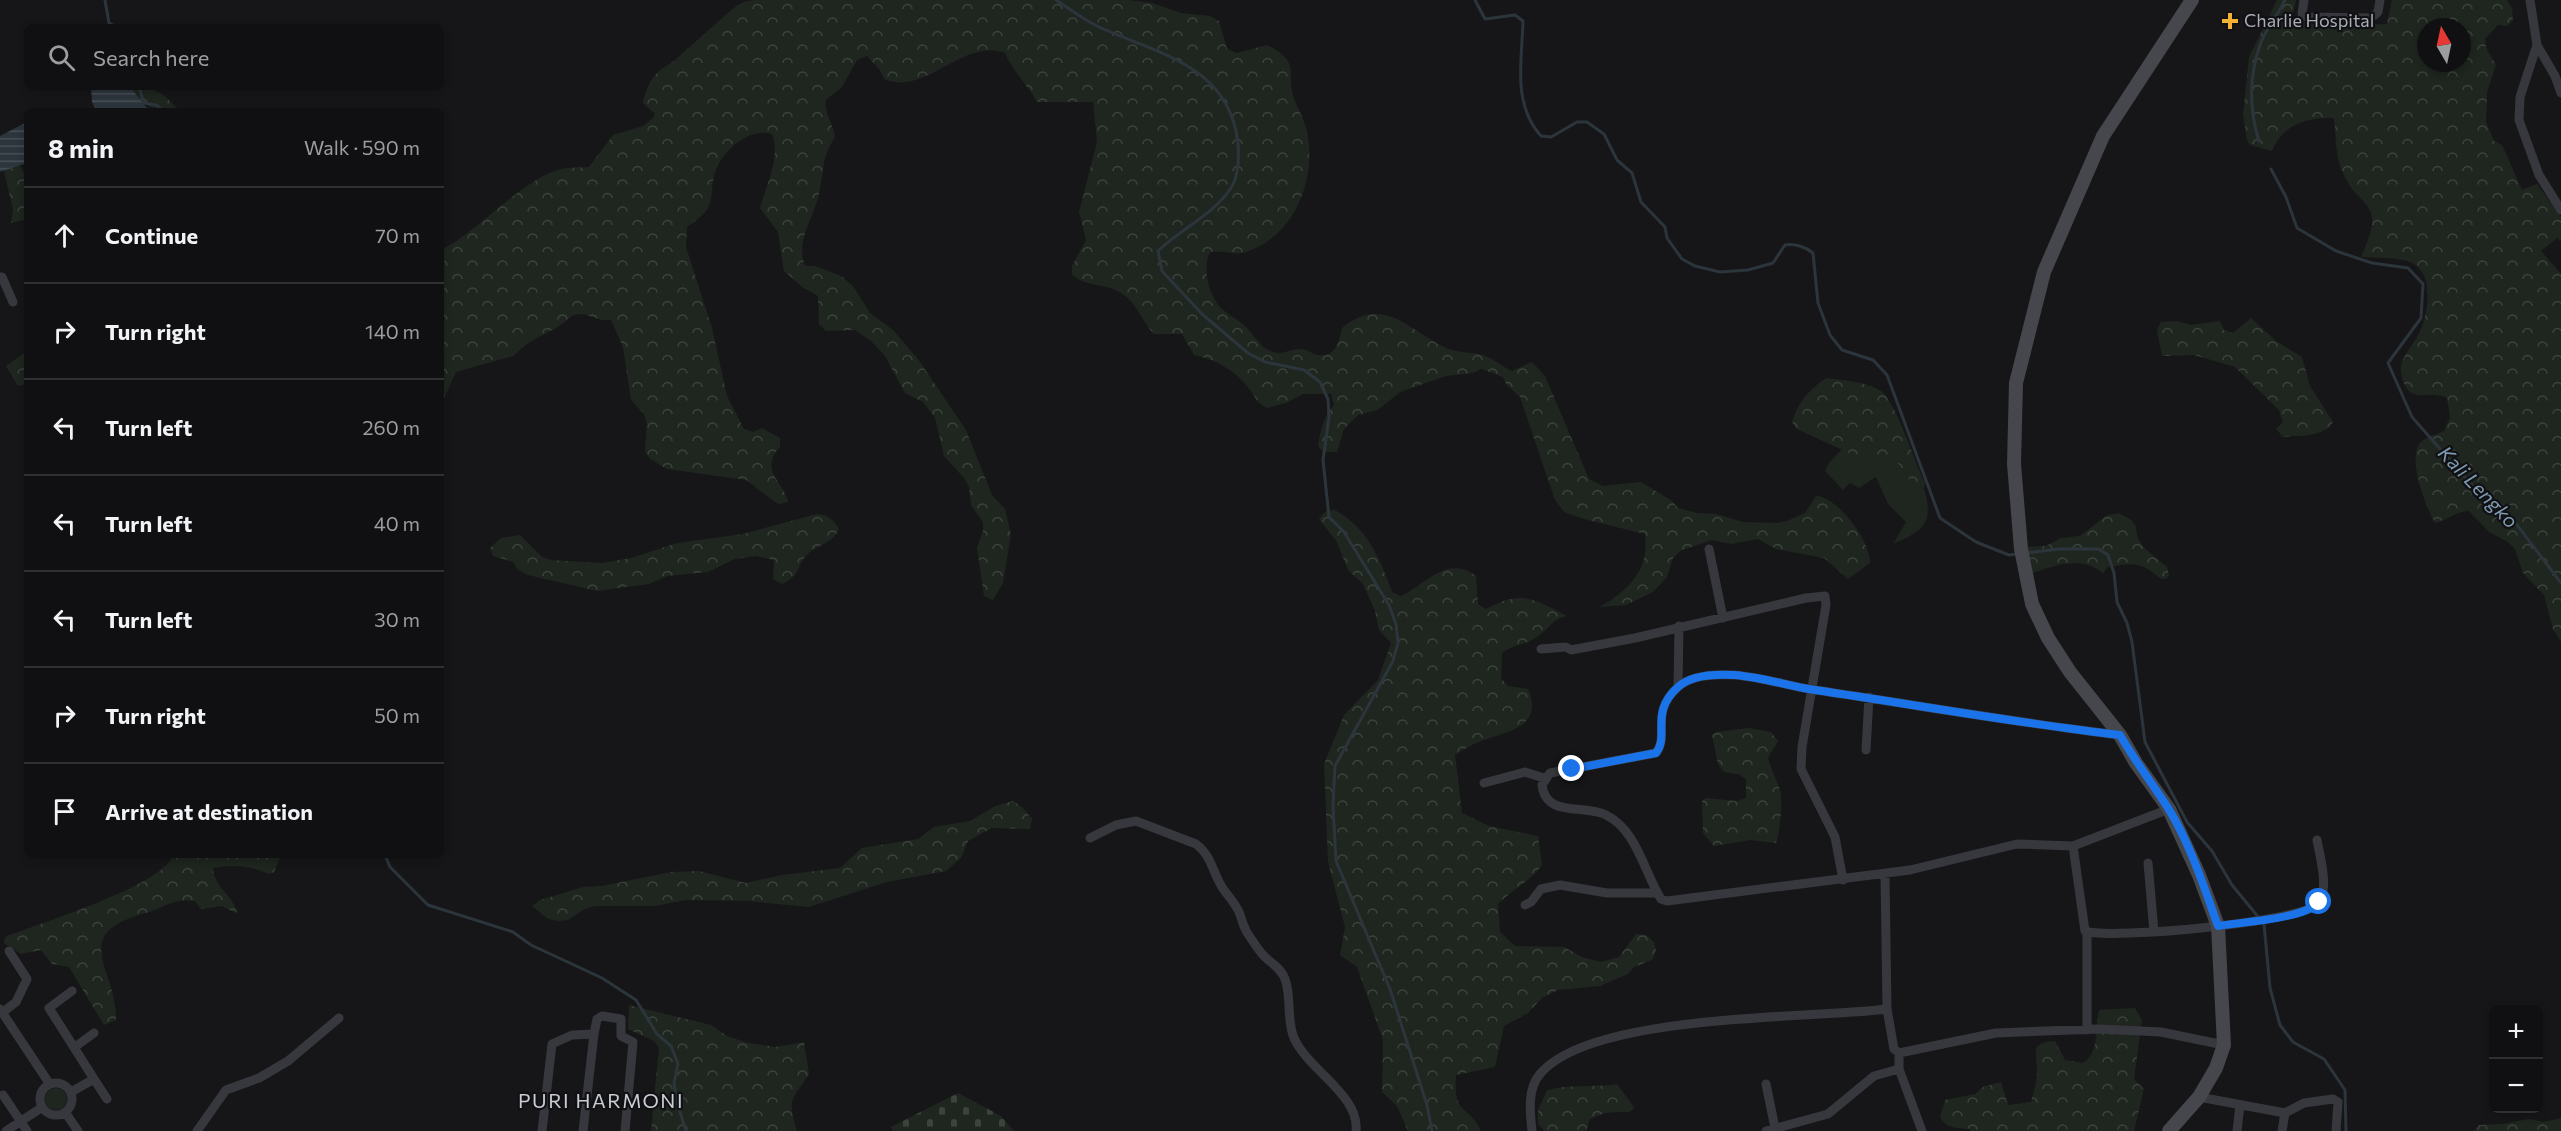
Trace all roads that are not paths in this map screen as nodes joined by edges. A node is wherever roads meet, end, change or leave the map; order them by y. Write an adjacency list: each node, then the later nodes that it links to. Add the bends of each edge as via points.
1 (2192, 0): 17 (street, via 2103,136 2044,272 2016,383 2014,464 2021,553 2032,604 2070,672)
2 (2304, 0): 3 (street, via 2302,14 2306,17 2371,18 2378,12)
3 (2380, 0)
4 (2530, 0): 5 (street)
5 (2537, 45): 6 (street); 7 (street, via 2520,97 2519,120 2539,175)
6 (2561, 93)
7 (2561, 210)
8 (0, 277): 9 (street)
9 (13, 302)
10 (1709, 549): 11 (street)
11 (1723, 618): 12 (street); 15 (street, via 1825,596)
12 (1679, 626): 13 (street, via 1582,648); 14 (street)
13 (1541, 649)
14 (1678, 686): 15 (street, via 1706,676 1733,675); 19 (street, via 1661,710 1661,743 1656,753 1550,773)
15 (1812, 690): 16 (street); 27 (street, via 1802,769 1836,837)
16 (1869, 697): 17 (street, via 2014,723); 18 (street)
17 (2120, 735): 21 (street)
18 (1866, 750)
19 (1544, 778): 20 (street, via 1525,772); 28 (street, via 1543,792 1548,801 1568,809 1605,814 1614,820 1632,840)
20 (1484, 783)
21 (2166, 811): 24 (street); 30 (street, via 2199,875)
22 (1090, 838): 65 (street, via 1116,825 1136,821 1204,850 1246,931 1284,976 1295,1039 1351,1105)
23 (2317, 840): 30 (street, via 2322,872 2319,902 2309,910)
24 (2073, 846): 26 (street, via 2017,844); 31 (street, via 2083,928)
25 (2148, 863): 32 (street)
26 (1885, 874): 27 (street); 35 (street)
27 (1843, 879): 28 (street, via 1667,901)
28 (1657, 893): 29 (street, via 1607,893 1560,885 1541,889)
29 (1525, 904)
30 (2218, 926): 32 (street); 41 (street)
31 (2087, 932): 32 (street); 38 (street)
32 (2154, 932)
33 (9, 951): 36 (street, via 27,979 16,1002)
34 (72, 991): 42 (street, via 49,1008)
35 (1887, 1009): 43 (street, via 1894,1049); 66 (street, via 1685,1025 1596,1043 1570,1053 1539,1075 1530,1105)
36 (1, 1011): 46 (street)
37 (339, 1018): 61 (street, via 288,1061 260,1078 226,1090)
38 (2087, 1030): 41 (street, via 2161,1032); 43 (street, via 1996,1033)
39 (94, 1033): 42 (street)
40 (594, 1034): 62 (street, via 572,1035 552,1044); 63 (street); 64 (street, via 599,1017 621,1019 621,1037 633,1042)
41 (2224, 1045): 50 (street)
42 (75, 1047): 45 (street)
43 (1899, 1053): 44 (street)
44 (1899, 1069): 57 (street, via 1874,1076 1828,1114); 67 (street)
45 (94, 1079): 48 (street); 51 (street)
46 (49, 1083): 48 (street, via 62,1083); 53 (street, via 39,1094)
47 (1766, 1084): 57 (street)
48 (71, 1092): 54 (street, via 72,1103)
49 (3, 1095): 56 (street)
50 (2199, 1097): 52 (street); 68 (street)
51 (107, 1099)
52 (2240, 1106): 55 (street); 69 (street)
53 (41, 1108): 54 (street, via 52,1115); 56 (street)
54 (65, 1113): 60 (street)
55 (2285, 1113): 70 (street); 71 (street, via 2304,1103 2332,1099 2338,1102)
56 (21, 1121): 58 (street); 59 (street)
57 (1770, 1130)
58 (6, 1131)
59 (27, 1131)
60 (78, 1131)
61 (197, 1131)
62 (542, 1131)
63 (583, 1131)
64 (626, 1131)
65 (1356, 1131)
66 (1532, 1131)
67 (1922, 1131)
68 (2169, 1131)
69 (2237, 1131)
70 (2282, 1131)
71 (2336, 1131)

